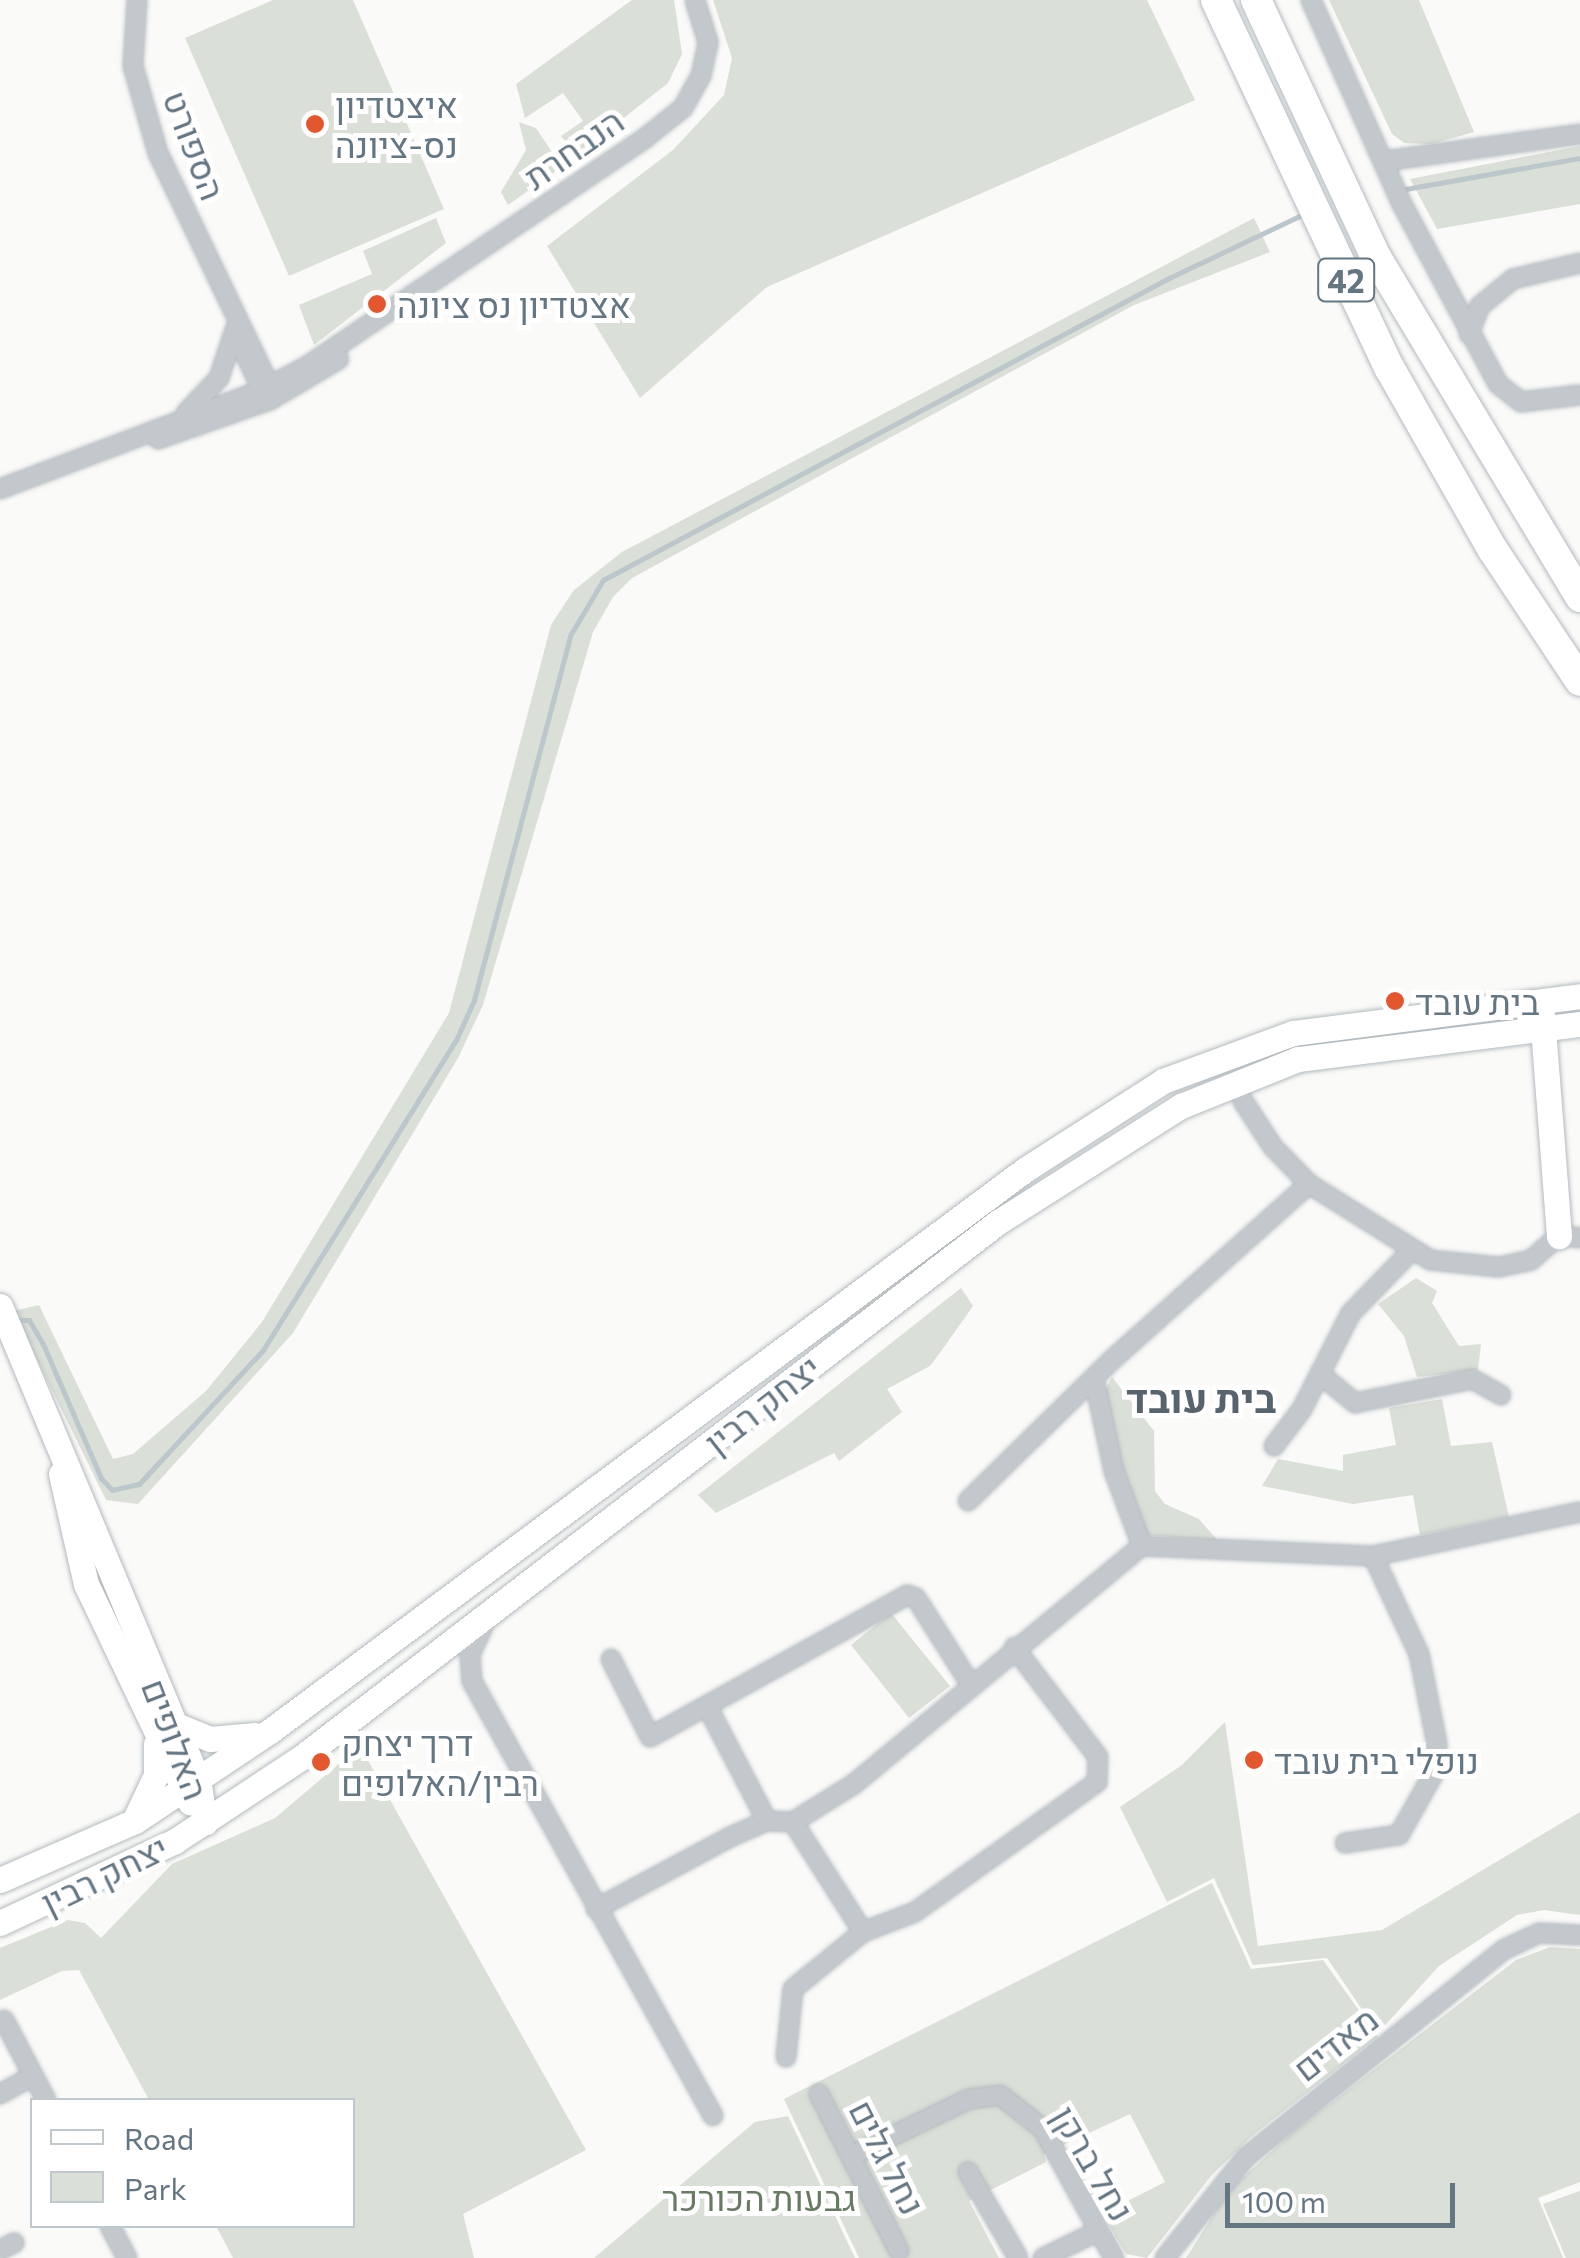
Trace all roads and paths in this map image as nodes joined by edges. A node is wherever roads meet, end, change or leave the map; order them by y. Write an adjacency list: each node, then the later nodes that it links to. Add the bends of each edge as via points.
1 (137, 0): 11 (street, הספורט, via 132,42 138,90 158,153)
2 (695, 0): 12 (street, הנבחרת, via 707,56 683,108)
3 (1216, 0): 23 (highway, 42, via 1390,369 1494,550)
4 (1256, 0): 22 (highway, 42, via 1376,258)
5 (1312, 0): 7 (street)
6 (1580, 134): 7 (street)
7 (1384, 161): 9 (street)
8 (1580, 263): 10 (street, via 1512,279)
9 (1447, 292): 10 (street); 14 (street)
10 (1488, 300): 14 (street)
11 (228, 305): 13 (street, הספורט); 15 (street, הספורט)
12 (403, 307): 16 (street, הנבחרת); 17 (street, הנבחרת, via 318,375)
13 (235, 330): 17 (street, הספורט); 19 (street, via 219,378)
14 (1469, 334): 18 (street, via 1498,384 1520,402)
15 (255, 353): 16 (street, via 285,367); 17 (street, הספורט)
16 (306, 367): 17 (street, הנבחרת)
17 (266, 393): 19 (street, הנבחרת); 20 (street, הנבחרת, via 184,432)
18 (1580, 395)
19 (174, 422): 20 (street, הנבחרת)
20 (104, 449): 21 (street, הנבחרת)
21 (0, 489)
22 (1580, 597)
23 (1580, 681)
24 (1580, 996): 25 (main road, יצחק רבין)
25 (1540, 1000): 27 (main road); 49 (main road, יצחק רבין, via 1293,1034 1163,1081 1026,1169)
26 (1580, 1024): 27 (main road, יצחק רבין)
27 (1543, 1028): 28 (main road, יצחק רבין); 29 (main road)
28 (1488, 1035): 29 (main road, via 1529,1053); 43 (main road, יצחק רבין, via 1298,1059 1181,1106 998,1222)
29 (1547, 1072): 32 (main road)
30 (1243, 1101): 31 (street, via 1273,1147)
31 (1309, 1184): 33 (street); 36 (street)
32 (1569, 1237): 33 (street, via 1531,1260 1499,1267 1456,1267)
33 (1411, 1252): 35 (street, via 1351,1312)
34 (0, 1306): 48 (main road, האלופים, via 54,1430 86,1584)
35 (1320, 1374): 37 (street, via 1355,1403 1472,1378); 38 (street)
36 (1094, 1378): 39 (street); 41 (street, via 1114,1471)
37 (1501, 1395)
38 (1274, 1446)
39 (968, 1501)
40 (1579, 1516): 42 (street)
41 (1142, 1546): 42 (street); 44 (street)
42 (1373, 1556): 55 (street, via 1419,1654 1437,1744 1435,1770 1399,1835)
43 (493, 1610): 53 (main road, יצחק רבין); 57 (street, via 472,1648 470,1674)
44 (1014, 1646): 46 (street); 59 (street, via 1098,1756 1097,1782 916,1912)
45 (611, 1659): 47 (street, via 650,1737)
46 (971, 1685): 47 (street, via 908,1595 880,1604); 54 (street, via 869,1773)
47 (708, 1708): 52 (street)
48 (164, 1731): 49 (main road, via 230,1741); 50 (main road, האלופים); 51 (main road, via 156,1775)
49 (270, 1731): 50 (main road, יצחק רבין)
50 (189, 1785): 51 (main road, יצחק רבין); 53 (main road, האלופים)
51 (135, 1821): 56 (main road, יצחק רבין)
52 (767, 1821): 54 (street); 57 (street)
53 (206, 1822): 58 (main road, יצחק רבין)
54 (793, 1822): 59 (street)
55 (1345, 1843)
56 (0, 1880)
57 (596, 1909): 67 (street)
58 (0, 1923)
59 (863, 1932): 62 (street, via 793,1990)
60 (1580, 1934): 77 (street, מאדים, via 1539,1933 1505,1949 1246,2158)
61 (4, 2020): 63 (street)
62 (786, 2058)
63 (34, 2076): 64 (street); 66 (street)
64 (0, 2094)
65 (819, 2094): 68 (street, נחל גלים)
66 (45, 2098)
67 (713, 2116)
68 (850, 2156): 71 (street, נחל ברקן, via 970,2099 1000,2095 1043,2129); 72 (street, נחל גלים)
69 (968, 2172): 74 (street)
70 (111, 2228): 73 (street)
71 (1096, 2232): 75 (street); 76 (street, נחל ברקן)
72 (899, 2250)
73 (127, 2258)
74 (1018, 2258)
75 (1043, 2258)
76 (1114, 2258)
77 (1164, 2258)

